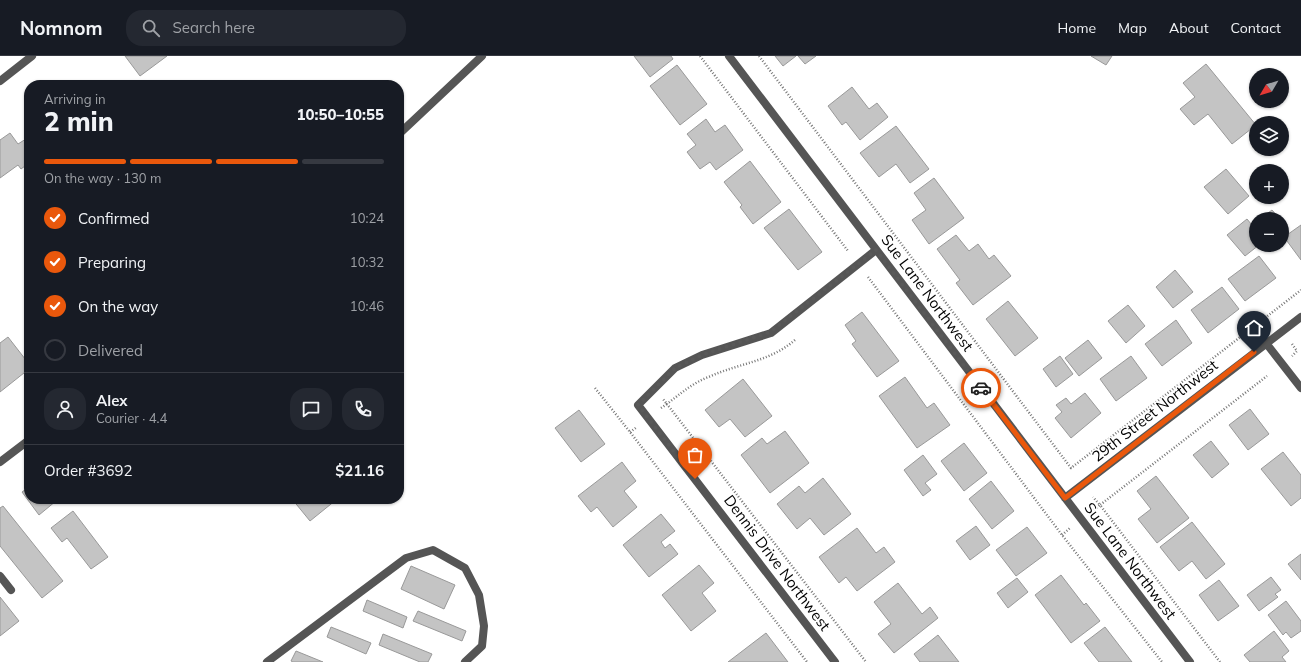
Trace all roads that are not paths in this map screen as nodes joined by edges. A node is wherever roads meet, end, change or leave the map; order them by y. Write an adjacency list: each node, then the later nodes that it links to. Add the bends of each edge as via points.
1 (32, 56): 4 (street)
2 (482, 56): 5 (street)
3 (729, 56): 6 (street, Sue Lane Northwest)
4 (0, 81)
5 (404, 129)
6 (876, 250): 12 (street, Sue Lane Northwest); 17 (street, Dennis Drive Northwest, via 770,332 702,355 675,368 638,405)
7 (1301, 317): 8 (street, 29th Street Northwest)
8 (1266, 343): 9 (street); 12 (street, 29th Street Northwest)
9 (1301, 388)
10 (24, 444): 11 (street)
11 (0, 462)
12 (1065, 498): 18 (street, Sue Lane Northwest)
13 (0, 576): 14 (street)
14 (11, 590)
15 (267, 662): 16 (street, via 406,558 433,550 465,568 479,595 484,626 482,646)
16 (465, 662)
17 (835, 662)
18 (1190, 662)

